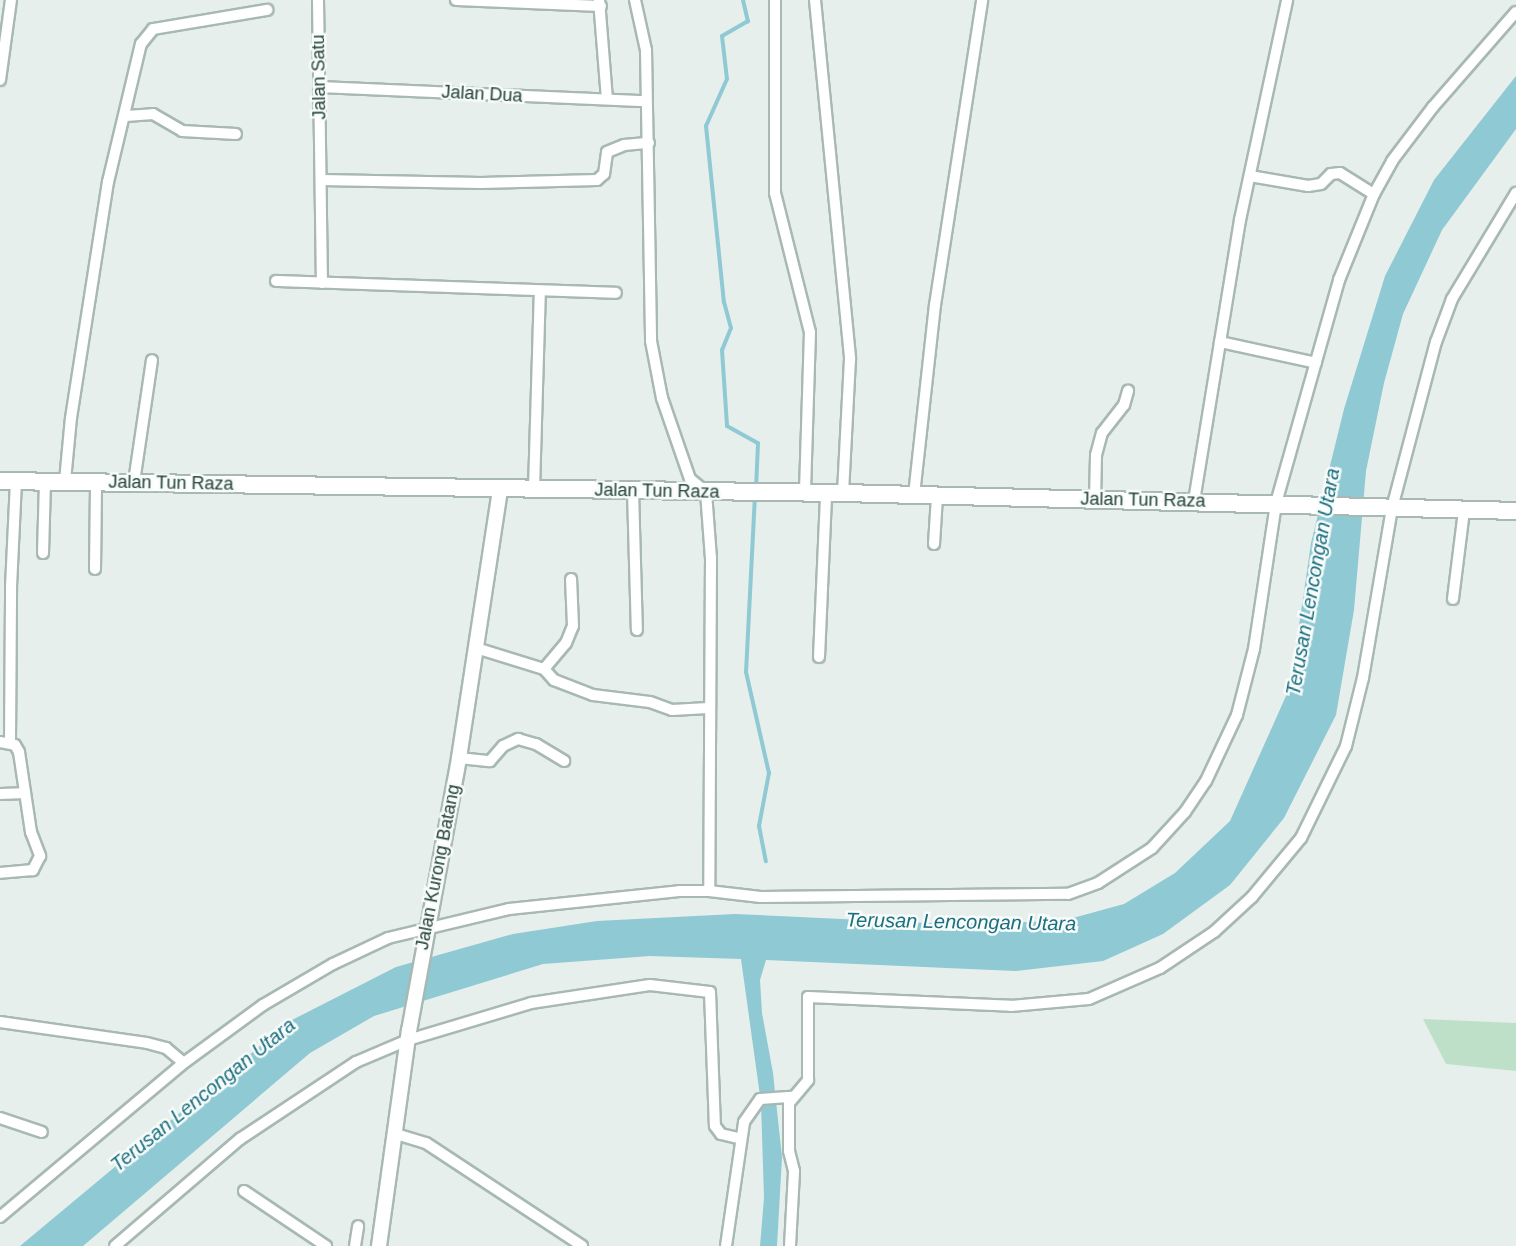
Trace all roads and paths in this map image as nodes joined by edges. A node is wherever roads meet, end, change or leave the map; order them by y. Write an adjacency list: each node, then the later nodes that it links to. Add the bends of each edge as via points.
1 (11, 0): 12 (street)
2 (318, 0): 13 (street, Jalan Satu)
3 (456, 0): 9 (street)
4 (635, 0): 15 (street, via 646,51)
5 (775, 0): 40 (street, via 775,193 780,223 804,299 810,341)
6 (815, 0): 41 (street, via 850,359)
7 (982, 0): 42 (street, via 935,305)
8 (1287, 0): 19 (street)
9 (600, 3): 14 (street)
10 (267, 10): 16 (street, via 171,25 146,35)
11 (1516, 12): 22 (street, via 1433,106 1392,161)
12 (0, 80)
13 (319, 87): 14 (street, Jalan Dua); 20 (street, Jalan Satu)
14 (607, 99): 15 (street, Jalan Dua)
15 (646, 101): 18 (street)
16 (126, 116): 17 (street, via 153,114 182,131); 32 (street, via 117,139 102,217)
17 (236, 134)
18 (649, 143): 20 (street, via 624,145 607,152 604,174 597,180); 39 (street, via 651,341 662,398 690,479)
19 (1250, 176): 22 (street, via 1308,186 1321,184 1331,174 1340,174); 27 (street)
20 (321, 180): 24 (street, Jalan Satu)
21 (1516, 193): 47 (street, via 1452,298)
22 (1374, 194): 29 (street, via 1339,280)
23 (276, 281): 24 (street)
24 (322, 283): 25 (street)
25 (540, 292): 26 (street); 37 (street)
26 (616, 293)
27 (1220, 342): 29 (street); 45 (street)
28 (152, 360): 35 (street)
29 (1316, 363): 46 (street)
30 (1128, 391): 44 (street, via 1124,405 1102,433 1096,456)
31 (8, 481): 34 (main road, Jalan Tun Raza); 60 (street, via 11,598)
32 (64, 481): 33 (main road, Jalan Tun Raza); 34 (main road, Jalan Tun Raza)
33 (96, 481): 35 (main road, Jalan Tun Raza); 52 (street)
34 (45, 482): 51 (street)
35 (134, 482): 36 (main road, Jalan Tun Raza)
36 (500, 489): 37 (main road, Jalan Tun Raza); 56 (street, Jalan Kurong Batang)
37 (534, 489): 38 (main road, Jalan Tun Raza)
38 (633, 491): 39 (main road, Jalan Tun Raza); 55 (street)
39 (706, 492): 40 (main road, Jalan Tun Raza); 59 (street, via 711,558)
40 (805, 493): 41 (main road, Jalan Tun Raza)
41 (834, 494): 42 (main road, Jalan Tun Raza); 57 (street, via 821,532)
42 (914, 495): 43 (main road, Jalan Tun Raza)
43 (937, 496): 44 (main road, Jalan Tun Raza); 50 (street)
44 (1095, 500): 45 (main road, Jalan Tun Raza)
45 (1194, 501): 46 (main road, Jalan Tun Raza)
46 (1276, 503): 47 (main road, Jalan Tun Raza); 66 (street, via 1254,649 1233,723 1216,765 1185,812 1152,848 1133,862 1082,891 1051,896 761,897)
47 (1389, 508): 48 (main road, Jalan Tun Raza); 71 (street, via 1363,678 1346,746 1301,838 1252,897 1214,932 1160,968 1089,999 1011,1006 811,995 807,1000 805,1039 808,1080)
48 (1464, 511): 49 (main road, Jalan Tun Raza); 54 (street)
49 (1516, 511)
50 (934, 544)
51 (43, 554)
52 (95, 569)
53 (571, 579): 58 (street, via 573,626 566,643)
54 (1453, 599)
55 (636, 630)
56 (476, 648): 58 (street); 61 (street, Jalan Kurong Batang)
57 (819, 657)
58 (544, 669): 59 (street, via 554,680 593,695 650,702 672,710)
59 (708, 708): 66 (street)
60 (5, 742): 63 (street, via 19,752)
61 (459, 758): 62 (street, via 490,760 503,746 518,739 536,744); 67 (street, Jalan Kurong Batang)
62 (564, 761)
63 (25, 793): 64 (street); 65 (street, via 39,862 27,873)
64 (0, 794)
65 (0, 873)
66 (709, 891): 67 (street, via 508,909)
67 (427, 926): 69 (street, Jalan Kurong Batang); 70 (street, via 388,938 333,964 263,1005)
68 (0, 1022): 70 (street, via 147,1043 166,1048)
69 (409, 1036): 74 (street, Jalan Kurong Batang); 75 (street, via 531,1003 650,985 707,991 713,997 715,1126 721,1134); 79 (street, via 356,1062 250,1132)
70 (184, 1063): 77 (street)
71 (792, 1097): 75 (street, via 760,1099 744,1122); 85 (street)
72 (0, 1118): 73 (street)
73 (42, 1132)
74 (396, 1134): 82 (street, Jalan Kurong Batang); 83 (street, via 426,1143)
75 (739, 1138): 84 (street)
76 (244, 1191): 80 (street)
77 (0, 1217)
78 (358, 1226): 81 (street)
79 (115, 1246)
80 (326, 1246)
81 (355, 1246)
82 (380, 1246)
83 (582, 1246)
84 (726, 1246)
85 (790, 1246)

